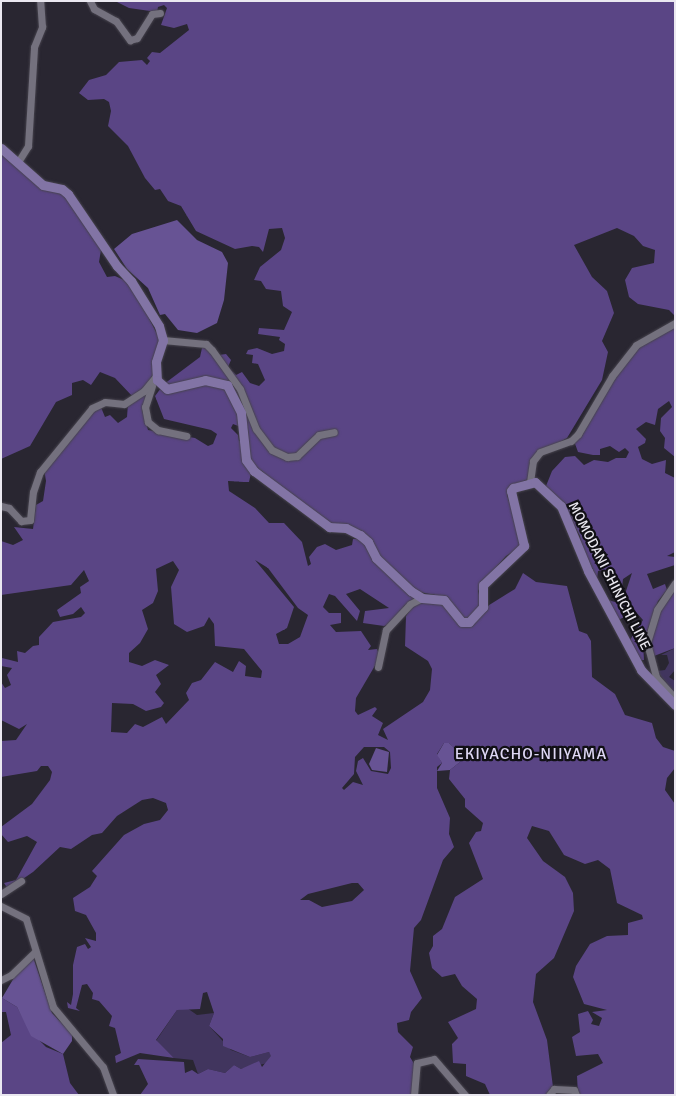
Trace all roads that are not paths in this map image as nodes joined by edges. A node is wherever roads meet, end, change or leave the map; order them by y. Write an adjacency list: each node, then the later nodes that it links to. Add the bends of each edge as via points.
1 (40, 1): 5 (street, via 42,27 34,47 28,146)
2 (90, 1): 3 (street, via 94,9 116,21 130,40 137,38 152,14)
3 (160, 13)
4 (1, 148): 5 (main road)
5 (18, 162): 7 (main road, via 43,185 62,189 68,194 116,266 131,281 159,326)
6 (675, 323): 11 (street, via 636,345 612,376 578,434 571,441 540,452 534,461)
7 (163, 340): 8 (main road, via 156,362); 9 (street, via 206,344 212,350 243,394 256,429 272,450 287,457 297,456 318,435)
8 (156, 376): 10 (street, via 146,402 148,422 158,430); 12 (street, via 144,391 124,404 105,402 92,408 40,472 33,492 30,520 21,521 10,508); 14 (main road, via 167,389 205,380 226,385 240,413 250,467 329,527 346,528 360,535 386,568)
9 (334, 432)
10 (186, 436)
11 (530, 482): 14 (main road, via 510,491 524,546 483,584 484,607 469,622 462,622 444,600); 17 (main road, MOMODANI SHINICHI LINE, via 545,488 561,506 588,571 641,670)
12 (1, 506)
13 (675, 583): 16 (street, via 657,610 647,643 656,677)
14 (422, 598): 15 (street, via 410,604 386,630)
15 (378, 667)
16 (675, 698)
17 (675, 705)
18 (21, 881): 19 (street)
19 (1, 894)
20 (1, 906): 21 (street, via 26,919)
21 (35, 952): 22 (street); 23 (street, via 53,1007 103,1067)
22 (1, 980)
23 (113, 1095)
24 (414, 1095): 25 (street, via 417,1063 434,1058)
25 (465, 1095)
26 (549, 1095): 27 (street, via 554,1089 574,1090)
27 (576, 1095)

